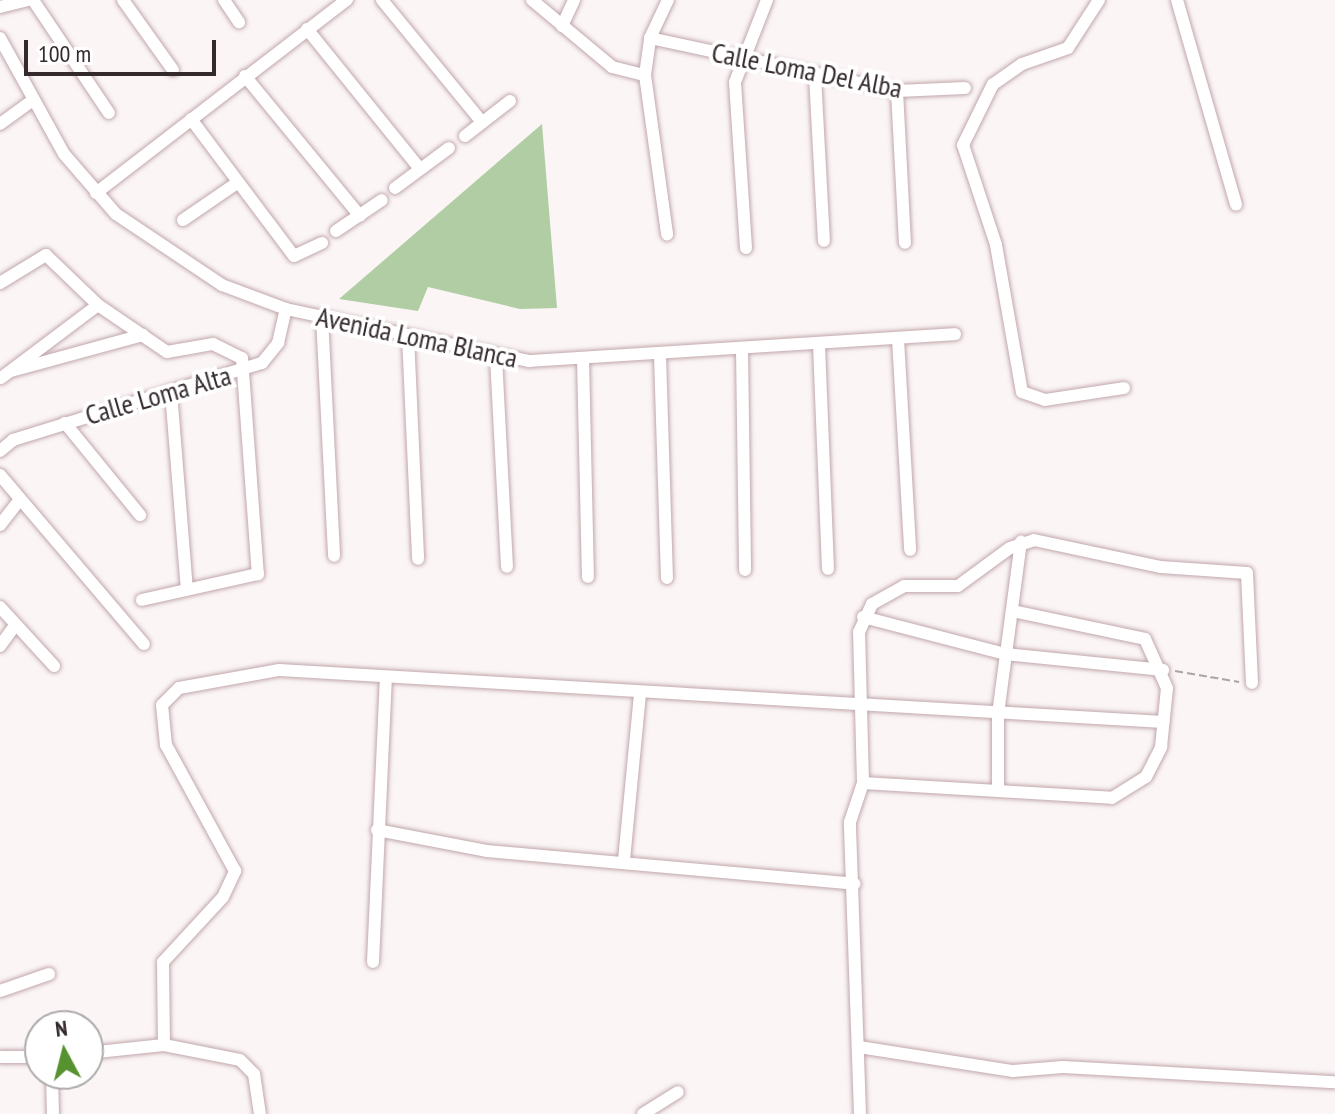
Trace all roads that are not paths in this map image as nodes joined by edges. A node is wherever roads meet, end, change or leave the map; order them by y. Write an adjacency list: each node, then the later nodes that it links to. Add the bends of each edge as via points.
1 (31, 0): 12 (street); 27 (street)
2 (123, 0): 19 (street)
3 (224, 0): 13 (street)
4 (347, 0): 15 (street)
5 (382, 0): 29 (street)
6 (532, 0): 14 (street)
7 (574, 0): 14 (street)
8 (668, 0): 17 (street)
9 (767, 0): 18 (street)
10 (1099, 0): 62 (street, via 1068,48 1022,64 993,84 963,145 1003,272 1017,381 1034,400)
11 (1177, 0): 38 (street)
12 (0, 7)
13 (239, 22)
14 (562, 26): 20 (street, via 631,74)
15 (307, 29): 21 (street); 33 (street)
16 (0, 38): 26 (street, Avenida Loma Blanca)
17 (650, 38): 18 (street, Calle Loma Del Alba); 20 (street)
18 (739, 61): 22 (street, Calle Loma Del Alba); 46 (street)
19 (173, 70)
20 (645, 75): 42 (street)
21 (245, 76): 28 (street); 39 (street)
22 (815, 76): 24 (street, Calle Loma Del Alba); 43 (street)
23 (965, 88): 24 (street, Calle Loma Del Alba)
24 (897, 91): 45 (street)
25 (510, 101): 29 (street)
26 (30, 102): 30 (street); 36 (street, Avenida Loma Blanca)
27 (109, 113)
28 (191, 119): 34 (street); 36 (street)
29 (482, 122): 31 (street)
30 (0, 124)
31 (465, 136)
32 (449, 148): 33 (street)
33 (420, 169): 35 (street)
34 (237, 183): 40 (street); 44 (street, via 297,258)
35 (395, 188)
36 (96, 193): 49 (street, Avenida Loma Blanca, via 173,257)
37 (382, 200): 39 (street)
38 (1236, 205)
39 (360, 216): 41 (street)
40 (183, 220)
41 (336, 231)
42 (667, 234)
43 (824, 241)
44 (322, 243)
45 (905, 243)
46 (746, 248)
47 (0, 283): 48 (street, via 42,254)
48 (98, 305): 52 (street); 61 (street)
49 (286, 309): 50 (street, Avenida Loma Blanca); 60 (street, Calle Loma Alta, via 273,355)
50 (322, 317): 53 (street, Avenida Loma Blanca); 72 (street)
51 (955, 334): 54 (street, Avenida Loma Blanca)
52 (143, 335): 60 (street, via 171,354 219,344 239,353); 61 (street)
53 (408, 336): 58 (street, Avenida Loma Blanca); 73 (street)
54 (898, 339): 55 (street, Avenida Loma Blanca); 71 (street)
55 (819, 345): 56 (street, Avenida Loma Blanca); 75 (street)
56 (742, 350): 57 (street, Avenida Loma Blanca); 76 (street)
57 (660, 356): 59 (street, Avenida Loma Blanca); 78 (street)
58 (496, 357): 59 (street, Avenida Loma Blanca); 74 (street)
59 (583, 359): 77 (street)
60 (243, 370): 63 (street, Calle Loma Alta); 79 (street, via 256,577)
61 (6, 374)
62 (1124, 388)
63 (171, 392): 64 (street, Calle Loma Alta); 79 (street)
64 (65, 423): 65 (street, Calle Loma Alta); 68 (street)
65 (0, 451)
66 (0, 475): 67 (street)
67 (18, 502): 69 (street); 85 (street)
68 (140, 515)
69 (0, 525)
70 (1021, 542): 82 (street); 83 (street, via 970,581 893,589); 91 (street, via 1074,544 1161,567 1247,573)
71 (910, 550)
72 (334, 556)
73 (418, 559)
74 (507, 567)
75 (828, 569)
76 (745, 570)
77 (588, 577)
78 (667, 578)
79 (187, 589): 80 (street)
80 (142, 600)
81 (0, 607): 84 (street)
82 (1012, 611): 87 (street); 89 (street, via 1136,634)
83 (863, 617): 87 (street); 93 (street)
84 (15, 625): 86 (street); 88 (street)
85 (144, 644)
86 (0, 646)
87 (1005, 654): 89 (street); 94 (street)
88 (54, 666)
89 (1163, 670): 95 (street)
90 (386, 678): 92 (street); 98 (street); 104 (street, via 260,670 167,696 161,715 166,745 235,871 223,897 163,962)
91 (1252, 683)
92 (640, 694): 93 (street); 99 (street)
93 (864, 708): 94 (street); 96 (street)
94 (998, 714): 95 (street); 97 (street)
95 (1163, 722): 97 (street, via 1154,764 1126,795)
96 (863, 783): 97 (street); 100 (street, via 850,822)
97 (998, 789)
98 (377, 830): 99 (street, via 487,851); 101 (street)
99 (624, 860): 100 (street)
100 (855, 884): 105 (street)
101 (373, 962)
102 (49, 974): 103 (street)
103 (0, 991)
104 (164, 1045): 106 (street); 113 (street, via 216,1052 248,1065)
105 (859, 1047): 109 (street, via 1013,1071 1063,1067); 115 (street)
106 (104, 1051)
107 (0, 1057): 108 (street)
108 (24, 1057)
109 (1335, 1082)
110 (52, 1090): 112 (street)
111 (678, 1092): 114 (street)
112 (53, 1114)
113 (260, 1114)
114 (643, 1114)
115 (860, 1114)

